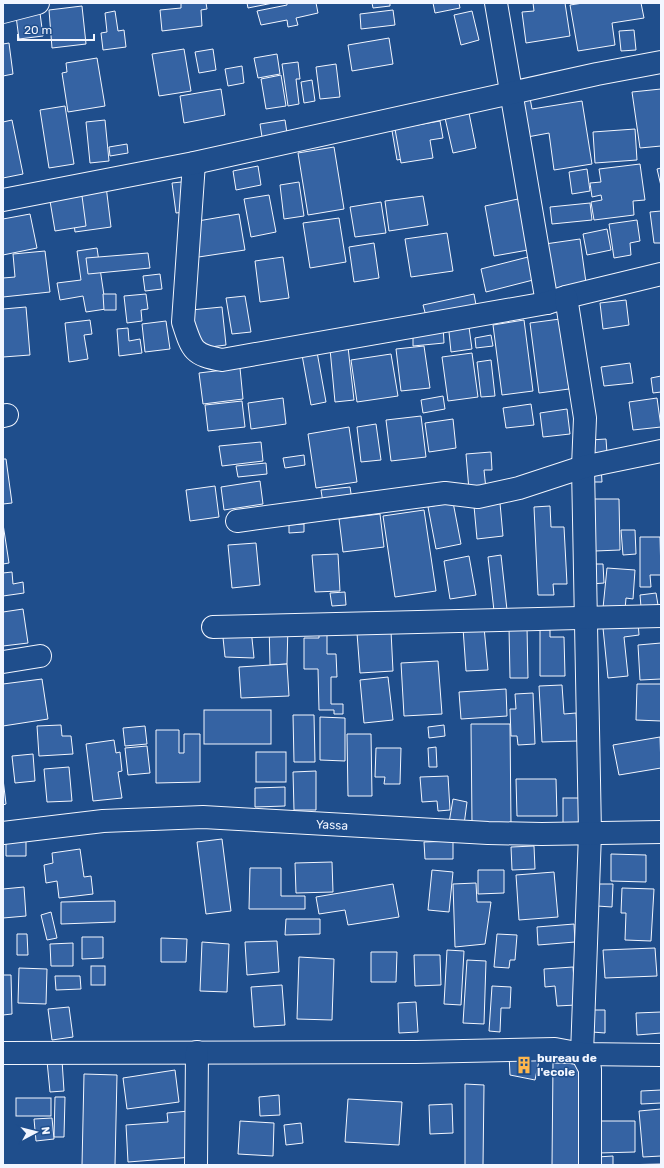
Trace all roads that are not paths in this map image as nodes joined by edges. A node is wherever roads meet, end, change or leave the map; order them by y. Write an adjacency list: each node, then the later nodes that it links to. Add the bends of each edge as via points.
1 (38, 3): 3 (street)
2 (496, 3): 5 (street)
3 (3, 12)
4 (661, 62): 5 (street)
5 (512, 92): 6 (street); 9 (street)
6 (194, 163): 7 (street); 9 (street, via 184,322 190,345 202,356 222,360)
7 (3, 200)
8 (661, 274): 9 (street)
9 (556, 300): 11 (street, via 585,418)
10 (661, 451): 11 (street)
11 (583, 467): 12 (street, via 519,488 478,497 446,493); 14 (street)
12 (237, 521)
13 (661, 616): 14 (street)
14 (586, 618): 15 (street); 20 (street)
15 (213, 627)
16 (40, 656): 17 (street)
17 (3, 662)
18 (661, 832): 20 (street, Yassa)
19 (3, 833): 20 (street, Yassa, via 103,822 202,817 481,832)
20 (590, 833): 23 (street)
21 (196, 1052): 22 (street); 23 (street, via 416,1052 555,1048); 25 (street)
22 (3, 1053)
23 (582, 1054): 24 (street); 26 (street, via 590,1069)
24 (661, 1055)
25 (196, 1165)
26 (590, 1165)

